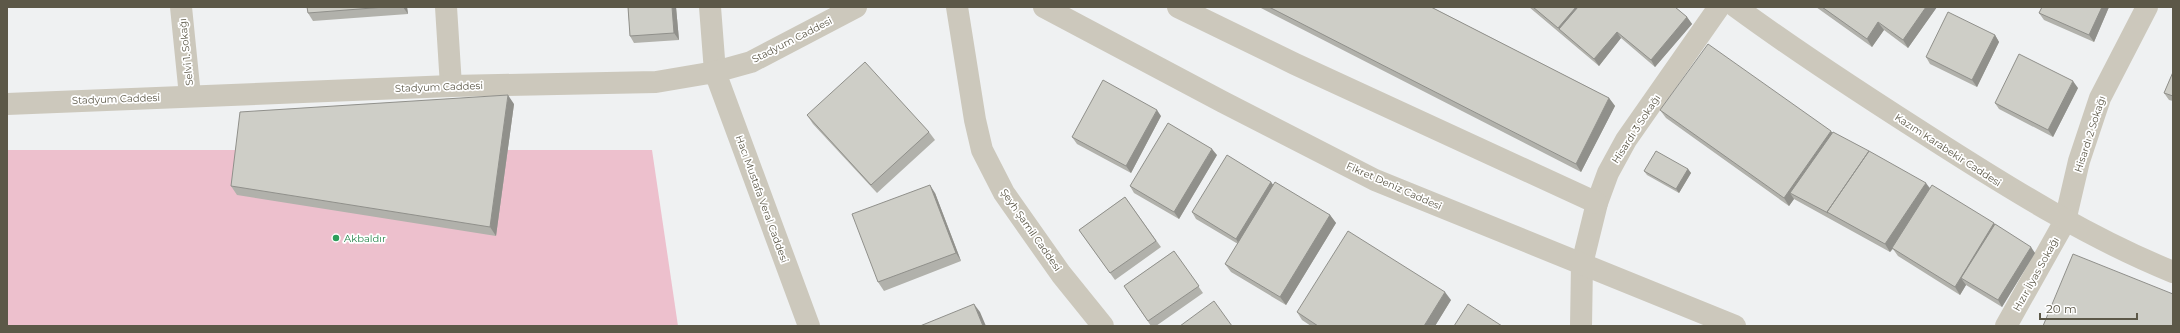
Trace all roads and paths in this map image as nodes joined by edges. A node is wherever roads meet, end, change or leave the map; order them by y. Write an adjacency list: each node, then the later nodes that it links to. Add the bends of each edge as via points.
1 (181, 7): 13 (street, Selvi 1. Sokağı)
2 (446, 7): 12 (street)
3 (710, 7): 11 (street, Hacı Mustafa Veral Caddesi)
4 (856, 7): 11 (street, Stadyum Caddesi, via 751,62)
5 (957, 7): 20 (street, Şeyh Şamil Caddesi, via 982,150 1004,193 1061,274)
6 (1044, 7): 17 (street, Fikret Deniz Caddesi, via 1376,180)
7 (1178, 7): 15 (street, via 1294,64)
8 (1719, 7): 15 (street, Hisardı 3 Sokağı, via 1626,140 1608,173)
9 (1736, 7): 16 (street, Kazım Karabekir Caddesi, via 1872,101)
10 (2147, 7): 16 (street, Hisardı 2 Sokağı, via 2100,98 2079,161)
11 (715, 72): 12 (street, Stadyum Caddesi, via 656,82); 19 (street, Hacı Mustafa Veral Caddesi)
12 (451, 86): 13 (street, Stadyum Caddesi)
13 (190, 96): 14 (street, Stadyum Caddesi)
14 (7, 104)
15 (1597, 203): 17 (street, Hisardı 3 Sokağı)
16 (2065, 221): 18 (street, Kazım Karabekir Caddesi, via 2142,260); 23 (street, Hızır İlyas Sokağı)
17 (1582, 264): 21 (street, Hisardı 3 Sokağı); 22 (street, Fikret Deniz Caddesi)
18 (2173, 272)
19 (810, 326)
20 (1103, 326)
21 (1581, 326)
22 (1735, 326)
23 (2006, 326)

